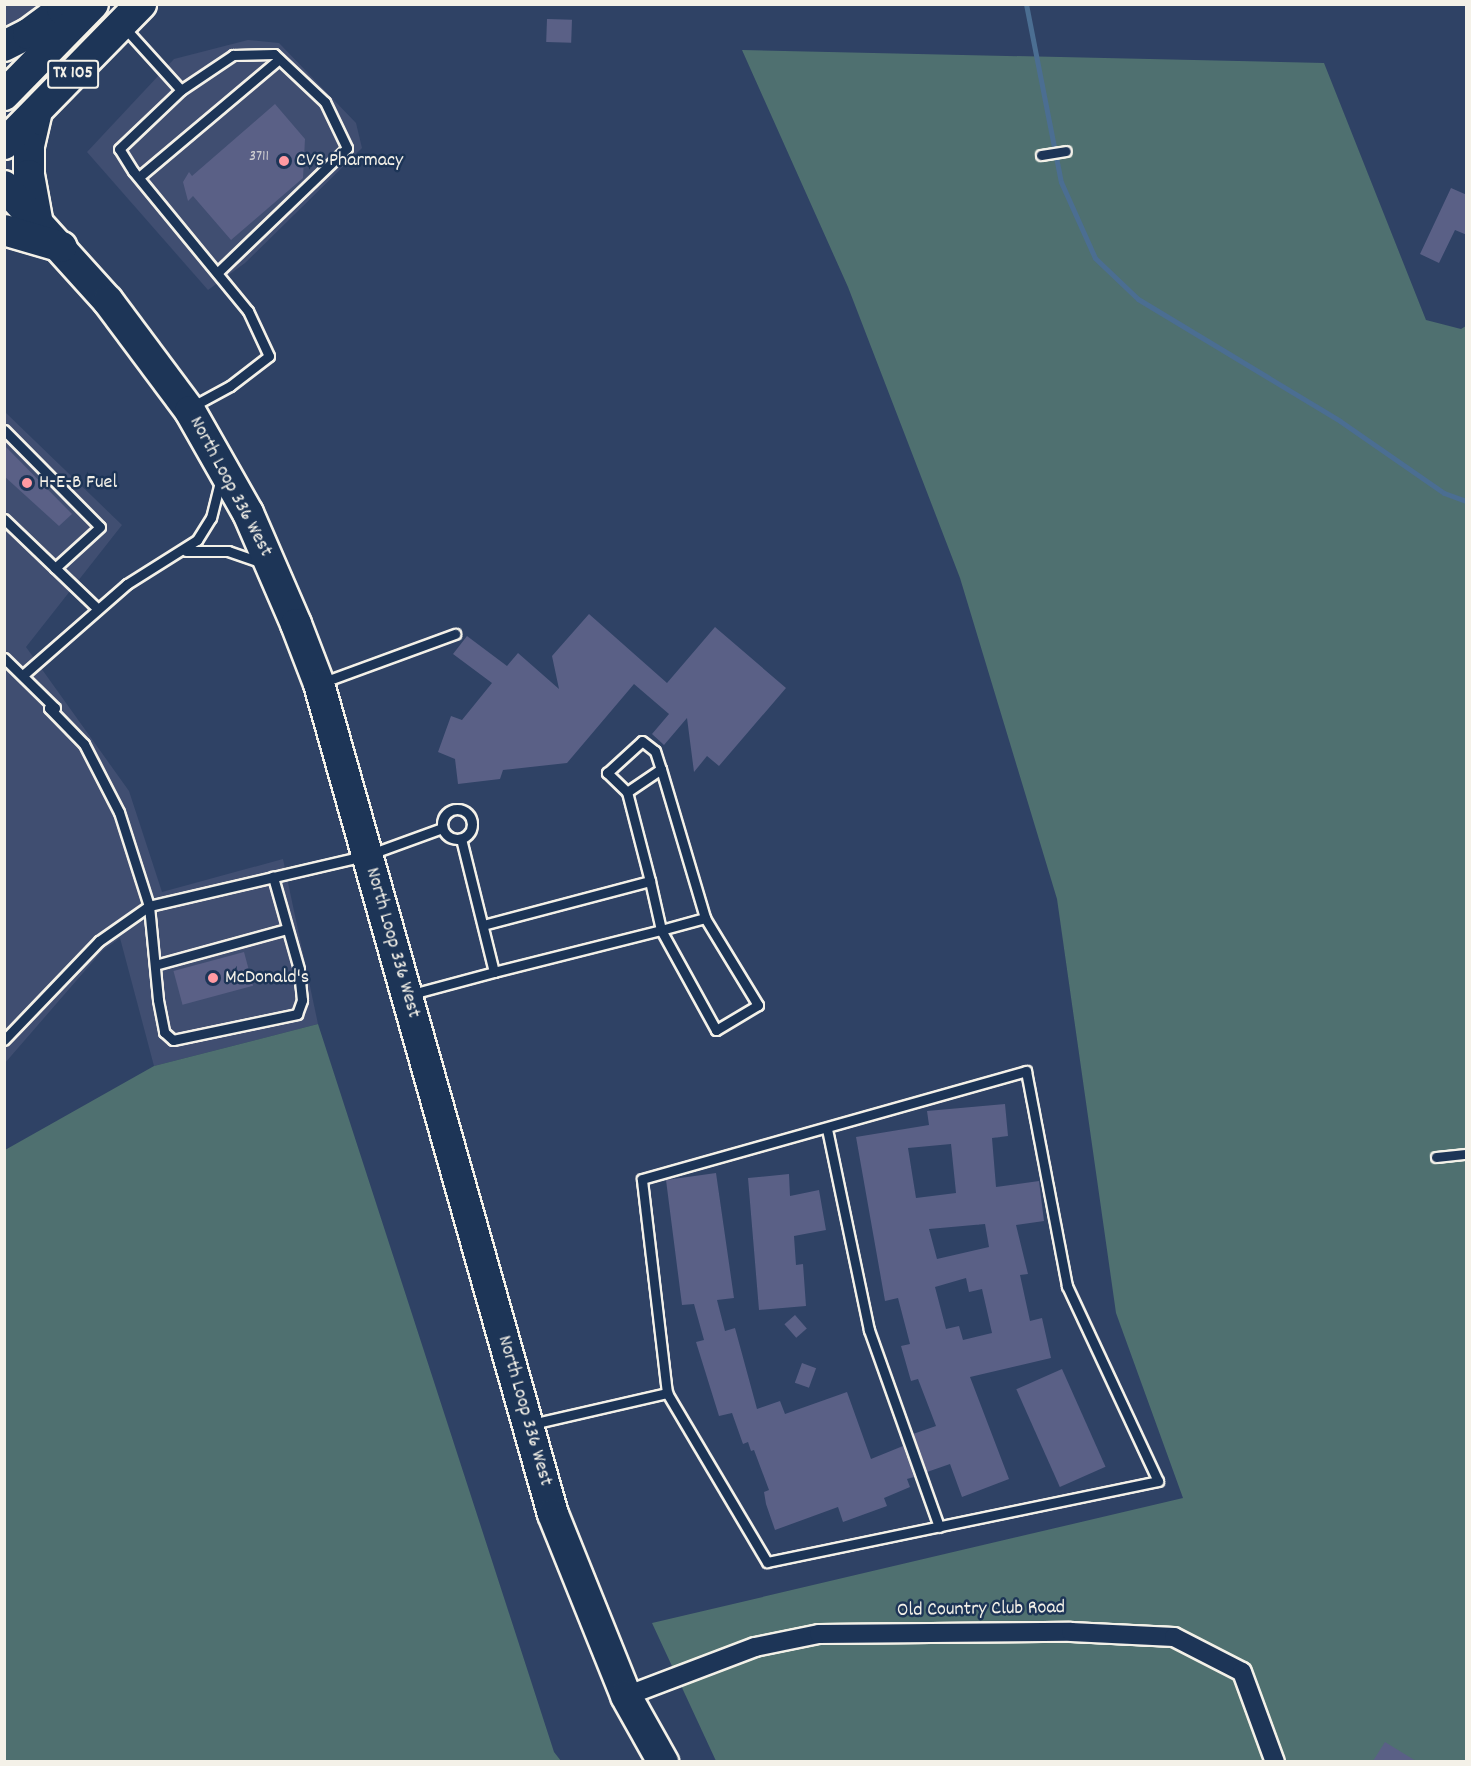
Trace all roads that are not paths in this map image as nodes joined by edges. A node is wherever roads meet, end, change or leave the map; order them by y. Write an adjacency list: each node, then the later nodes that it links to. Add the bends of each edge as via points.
1 (88, 8): 3 (main road, via 62,9); 6 (main road, TX 105)
2 (131, 14): 5 (lane); 7 (main road, TX 105)
3 (4, 46)
4 (279, 59): 5 (lane, via 273,54 233,55); 11 (lane); 16 (lane, via 325,102 347,148)
5 (181, 90): 11 (lane, via 119,149)
6 (4, 95)
7 (37, 111): 8 (main road, TX 105); 13 (main road, via 29,147 29,175)
8 (4, 144)
9 (1066, 151): 10 (lane)
10 (1041, 155)
11 (139, 177): 16 (lane)
12 (4, 186): 13 (main road, North Loop 336 West)
13 (37, 219): 15 (main road, North Loop 336 West)
14 (4, 230): 15 (main road)
15 (64, 247): 17 (main road, North Loop 336 West, via 153,358)
16 (217, 273): 17 (lane, via 248,311 270,356 230,386)
17 (188, 409): 19 (main road, North Loop 336 West)
18 (4, 430): 22 (lane, via 100,527)
19 (221, 465): 21 (lane, via 219,495 211,518 197,540); 23 (main road, North Loop 336 West)
20 (4, 519): 22 (lane)
21 (180, 552): 23 (lane, via 200,548 228,551 261,562); 24 (lane, via 127,584)
22 (55, 568): 24 (lane)
23 (275, 573): 28 (main road, North Loop 336 West)
24 (98, 609): 27 (lane)
25 (455, 634): 28 (lane)
26 (4, 658): 27 (lane)
27 (23, 675): 36 (lane, via 84,744 119,812)
28 (319, 684): 33 (main road, North Loop 336 West)
29 (661, 769): 30 (lane); 30 (lane, via 655,751 642,741 607,772); 37 (lane)
30 (627, 792): 35 (lane)
31 (442, 828): 32 (lane, via 449,837); 32 (lane, via 444,815 454,808 466,810 473,820 471,832); 33 (lane)
32 (461, 839): 38 (lane)
33 (368, 855): 34 (lane); 43 (main road, North Loop 336 West)
34 (273, 877): 36 (lane); 39 (lane)
35 (650, 881): 38 (lane); 40 (lane)
36 (149, 906): 41 (lane); 44 (lane, via 99,941)
37 (705, 918): 40 (lane); 40 (lane, via 758,1005 716,1030)
38 (483, 925): 42 (lane)
39 (287, 929): 41 (lane); 41 (lane, via 299,969 302,1000 297,1014 173,1040 164,1032)
40 (661, 930): 42 (lane)
41 (155, 965)
42 (495, 972): 43 (lane)
43 (407, 995): 49 (main road, North Loop 336 West)
44 (4, 1040)
45 (827, 1129): 48 (lane, via 642,1179); 50 (lane, via 869,1330); 50 (lane, via 1026,1071 1067,1286 1158,1481)
46 (1467, 1154): 47 (lane)
47 (1436, 1157)
48 (667, 1393): 49 (lane); 50 (lane, via 767,1562)
49 (527, 1425): 51 (main road, North Loop 336 West, via 554,1514)
50 (939, 1527)
51 (626, 1696): 52 (main road, North Loop 336 West); 53 (street, Old Country Club Road, via 755,1647 819,1634 1071,1632 1174,1637 1242,1672)
52 (663, 1761)
53 (1275, 1761)

